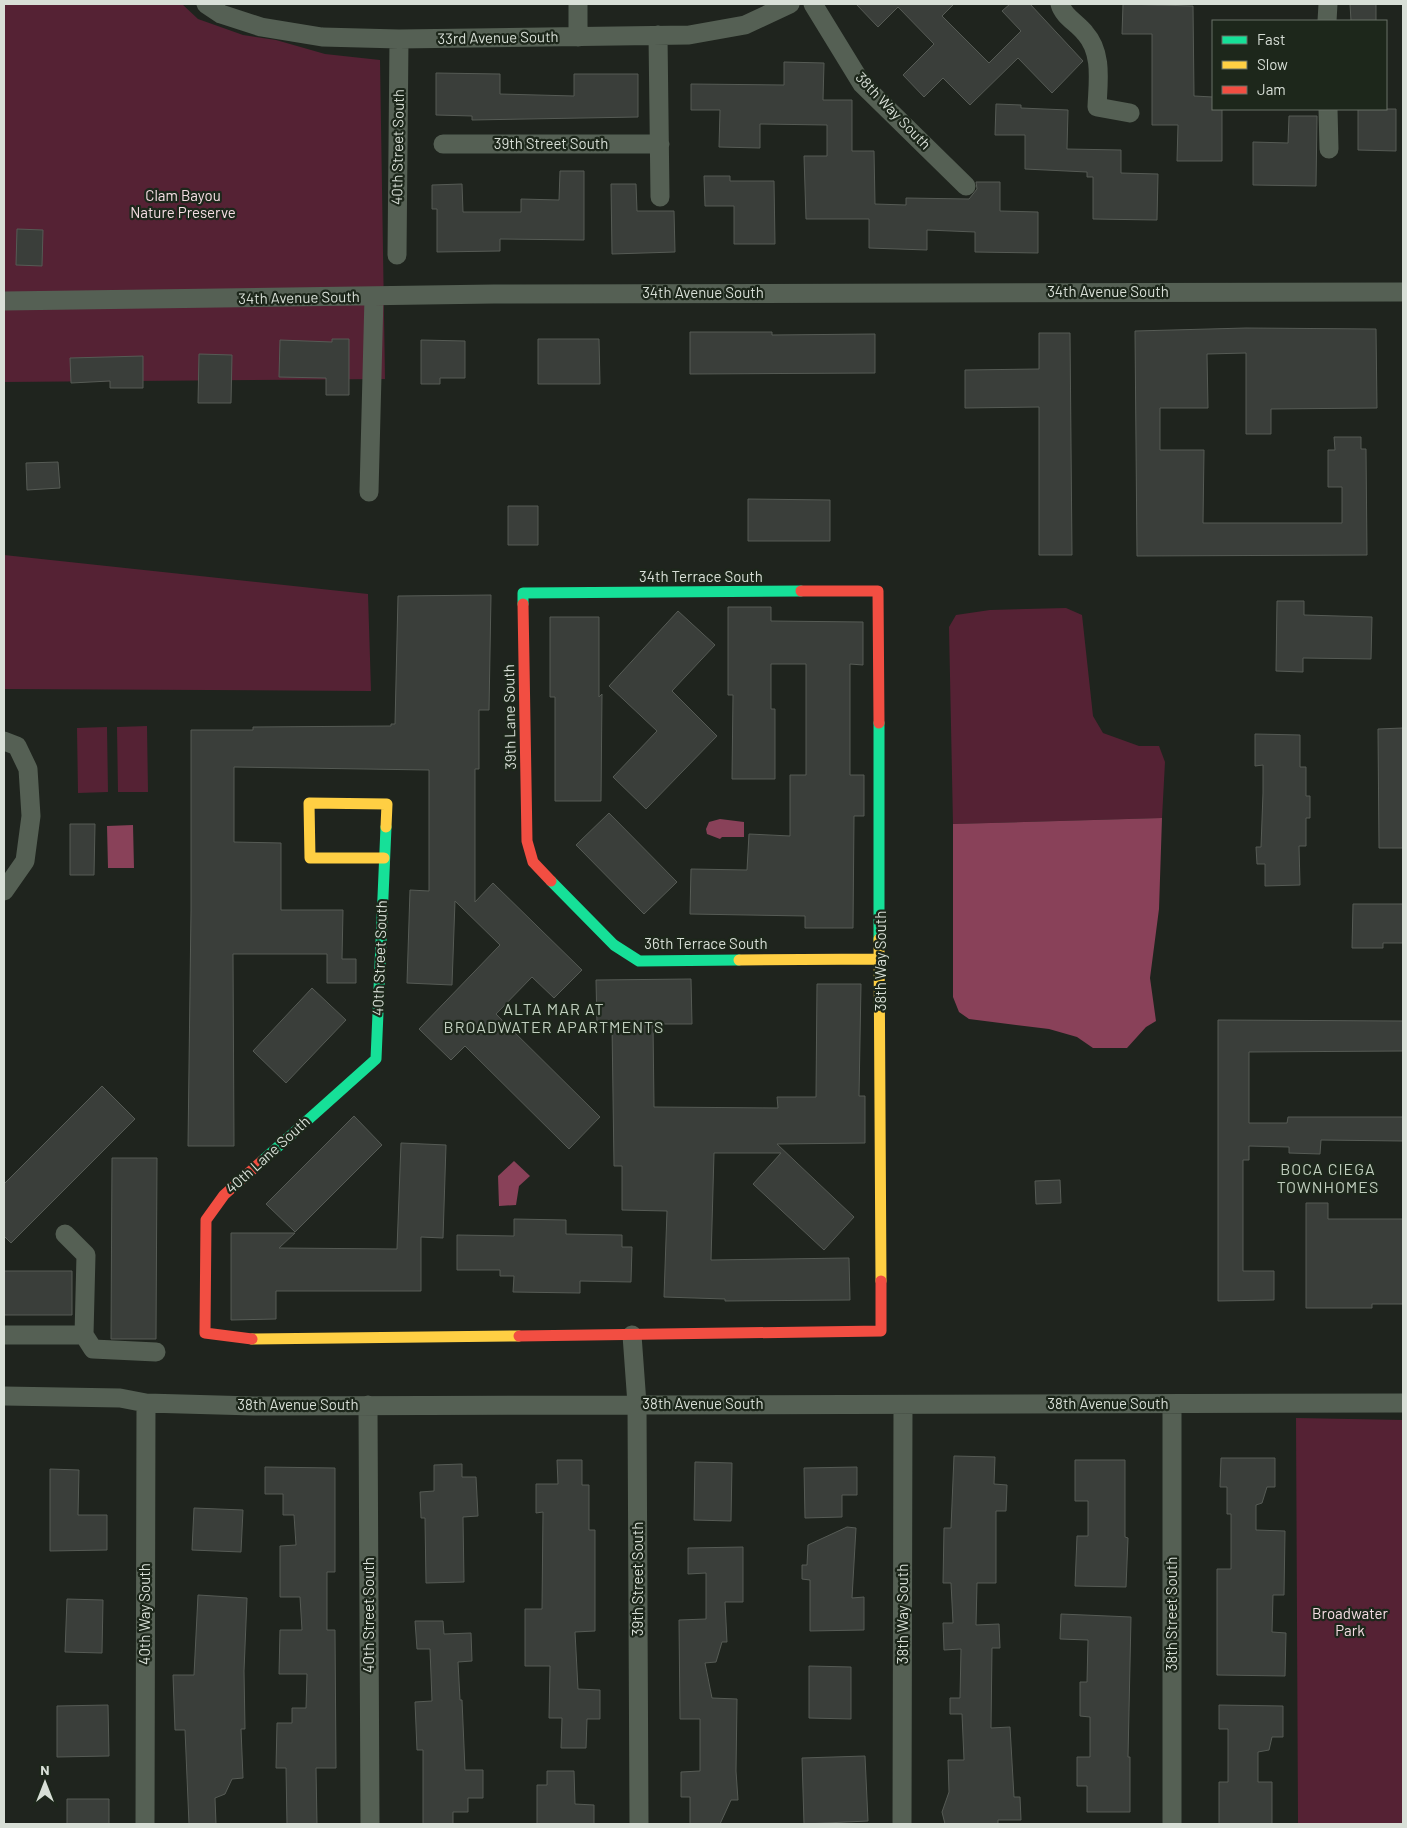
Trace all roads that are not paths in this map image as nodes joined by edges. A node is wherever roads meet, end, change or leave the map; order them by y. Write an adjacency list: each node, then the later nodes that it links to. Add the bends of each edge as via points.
1 (206, 4): 10 (street, 33rd Avenue South, via 221,14 261,27 322,37)
2 (578, 4): 9 (street)
3 (790, 4): 8 (street, 33rd Avenue South, via 745,24 689,35)
4 (813, 4): 16 (street, 38th Way South, via 862,84)
5 (1060, 4): 12 (street, via 1062,10 1087,34 1098,54 1097,107)
6 (1328, 4): 7 (street)
7 (1327, 20)
8 (658, 36): 9 (street, 33rd Avenue South); 14 (street)
9 (578, 37): 10 (street, 33rd Avenue South)
10 (399, 39): 18 (street, 40th Street South)
11 (1328, 110): 15 (street)
12 (1130, 113)
13 (443, 144): 14 (street, 39th Street South)
14 (660, 144): 17 (street)
15 (1329, 149)
16 (966, 186)
17 (660, 197)
18 (397, 255)
19 (1403, 292): 20 (street, 34th Avenue South, via 677,293)
20 (374, 297): 21 (street, 34th Avenue South); 22 (street)
21 (4, 302)
22 (369, 492)
23 (878, 591): 24 (street, 34th Terrace South); 29 (street, 38th Way South)
24 (523, 593): 26 (street, 39th Lane South)
25 (4, 741): 28 (street, via 17,746 28,769 31,816 25,861)
26 (527, 841): 29 (street, 36th Terrace South, via 533,862 614,945 639,961)
27 (384, 858): 27 (street, 40th Street South, via 387,804 309,803 310,858); 30 (street, 40th Street South)
28 (4, 891)
29 (881, 958): 34 (street, 38th Way South, via 880,1331)
30 (376, 1059): 34 (street, 40th Lane South, via 224,1195 206,1220 205,1333 253,1338)
31 (65, 1234): 33 (street, via 86,1255)
32 (4, 1335): 33 (street)
33 (84, 1335): 35 (street, via 93,1350)
34 (632, 1335): 39 (street, 39th Street South)
35 (156, 1352)
36 (4, 1396): 37 (street, 38th Avenue South, via 120,1398)
37 (146, 1403): 42 (street, 38th Avenue South); 43 (street, 40th Way South)
38 (1403, 1403): 41 (street, 38th Avenue South)
39 (637, 1404): 40 (street, 38th Avenue South); 42 (street, 38th Avenue South); 45 (street, 39th Street South)
40 (903, 1404): 41 (street, 38th Avenue South); 46 (street, 38th Way South)
41 (1172, 1404): 47 (street, 38th Street South)
42 (368, 1405): 44 (street, 40th Street South)
43 (145, 1824)
44 (370, 1824)
45 (639, 1824)
46 (902, 1824)
47 (1172, 1824)

